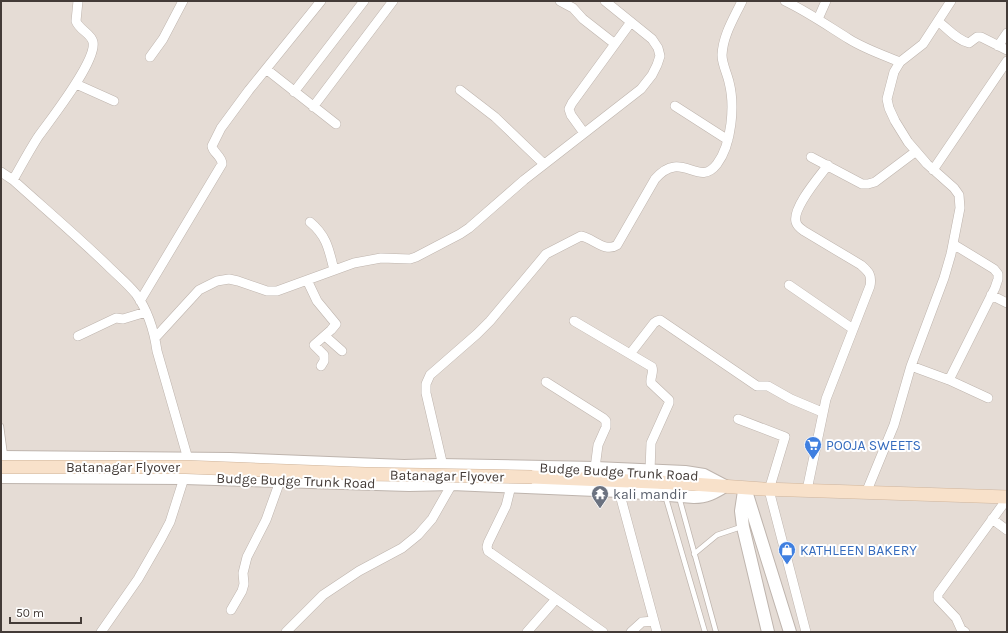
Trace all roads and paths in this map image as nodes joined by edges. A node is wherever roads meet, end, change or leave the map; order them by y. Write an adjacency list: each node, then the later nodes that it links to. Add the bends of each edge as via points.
1 (78, 1): 23 (street, via 76,21 91,38 93,46)
2 (183, 1): 19 (street, via 163,39)
3 (321, 1): 22 (street)
4 (364, 1): 25 (street)
5 (393, 1): 28 (street)
6 (560, 1): 16 (street, via 573,8 583,20)
7 (605, 1): 13 (street)
8 (742, 1): 31 (street, via 722,48 732,100)
9 (786, 1): 12 (street)
10 (826, 1): 12 (street)
11 (951, 1): 14 (street)
12 (818, 18): 21 (street, via 850,40)
13 (631, 22): 16 (street); 30 (street, via 652,39 658,48 660,56 652,75 641,89)
14 (939, 22): 17 (street, via 964,42 969,43 981,37); 21 (street, via 923,44)
15 (1007, 33): 17 (street)
16 (615, 44): 30 (street, via 569,109)
17 (998, 46): 18 (street)
18 (1007, 50)
19 (150, 57)
20 (1007, 61): 36 (street)
21 (900, 62): 32 (street, via 894,72 887,99 895,121)
22 (266, 69): 25 (street); 45 (street, via 213,143 212,148 222,164)
23 (76, 84): 26 (street); 38 (street, via 37,138)
24 (460, 90): 34 (street, via 495,117)
25 (294, 92): 28 (street)
26 (114, 101)
27 (675, 106): 31 (street)
28 (313, 107): 29 (street)
29 (336, 124)
30 (584, 133): 34 (street)
31 (728, 140): 65 (street, via 722,157 708,172 703,174 674,166 660,173 617,246 608,248 581,236 546,254 490,321 430,375 426,393)
32 (915, 152): 35 (street, via 875,182 868,184 862,184); 36 (street)
33 (811, 157): 35 (street)
34 (544, 164): 41 (street, via 469,228 416,257 370,259)
35 (828, 165): 49 (street, via 800,204 796,221 804,232 861,265 868,272 871,278 870,286)
36 (933, 170): 40 (street, via 959,195 960,208)
37 (1, 172): 38 (street)
38 (12, 180): 45 (street, via 97,256)
39 (310, 222): 41 (street, via 321,226)
40 (953, 244): 44 (street, via 998,274); 56 (street, via 944,278)
41 (334, 270): 42 (street)
42 (307, 280): 51 (street, via 318,301 336,324); 52 (street, via 273,291 262,290 238,280 217,281 199,290)
43 (789, 284): 49 (street)
44 (992, 295): 46 (street); 57 (street)
45 (140, 301): 47 (street)
46 (1007, 303)
47 (146, 312): 50 (street, via 122,319 116,318); 52 (street)
48 (574, 321): 54 (street)
49 (853, 329): 60 (street)
50 (78, 336)
51 (326, 336): 53 (street); 55 (street, via 314,345 324,355)
52 (155, 338): 63 (street)
53 (342, 351)
54 (630, 354): 60 (street, via 654,323 660,320 757,386 768,386 790,399); 67 (street, via 652,368 651,383 669,400 651,443)
55 (321, 366)
56 (911, 366): 57 (street); 78 (street, via 897,414)
57 (949, 380): 59 (street)
58 (546, 382): 66 (street, via 606,421 598,445)
59 (988, 398)
60 (822, 412): 77 (street)
61 (738, 419): 76 (street, via 785,437)
62 (1, 426): 64 (lane)
63 (188, 459): 64 (street, Budge Budge Trunk Road); 65 (street, Budge Budge Trunk Road); 69 (street)
64 (2, 461): 73 (main road, Batanagar Flyover, bridge, via 365,474 532,477)
65 (441, 465): 66 (street, Budge Budge Trunk Road)
66 (595, 468): 67 (street, Budge Budge Trunk Road)
67 (650, 471): 73 (street, Budge Budge Trunk Road, via 704,475)
68 (1, 478): 69 (street, Budge Budge Trunk Road)
69 (184, 478): 70 (street, Budge Budge Trunk Road); 89 (street, via 162,539)
70 (280, 481): 71 (street, Budge Budge Trunk Road); 87 (street, via 266,520 247,557 242,591)
71 (446, 484): 72 (street, Budge Budge Trunk Road); 90 (street, via 432,520 418,535 402,548 358,571 323,595)
72 (512, 486): 75 (street, Budge Budge Trunk Road); 86 (street, via 506,506 488,543 488,550)
73 (725, 486): 74 (main road, Batanagar Flyover); 80 (street, Budge Budge Trunk Road, via 703,497)
74 (745, 488): 76 (main road); 83 (street, via 741,511); 98 (street)
75 (618, 490): 79 (street, Budge Budge Trunk Road); 88 (street)
76 (769, 490): 77 (main road); 99 (street)
77 (807, 490): 78 (main road)
78 (866, 493): 81 (main road)
79 (665, 494): 80 (street, Budge Budge Trunk Road); 95 (lane)
80 (678, 496): 85 (lane)
81 (1007, 498): 82 (street)
82 (992, 519): 84 (street); 100 (street, via 938,594 938,599)
83 (743, 527): 85 (lane, via 717,535); 97 (street)
84 (1007, 530)
85 (694, 554): 96 (lane)
86 (556, 599): 91 (street); 92 (street)
87 (231, 610)
88 (654, 621): 93 (street, via 642,622); 94 (street)
89 (101, 632)
90 (286, 632)
91 (527, 632)
92 (603, 632)
93 (631, 632)
94 (657, 632)
95 (705, 632)
96 (716, 632)
97 (768, 632)
98 (790, 632)
99 (806, 632)
100 (965, 632)

